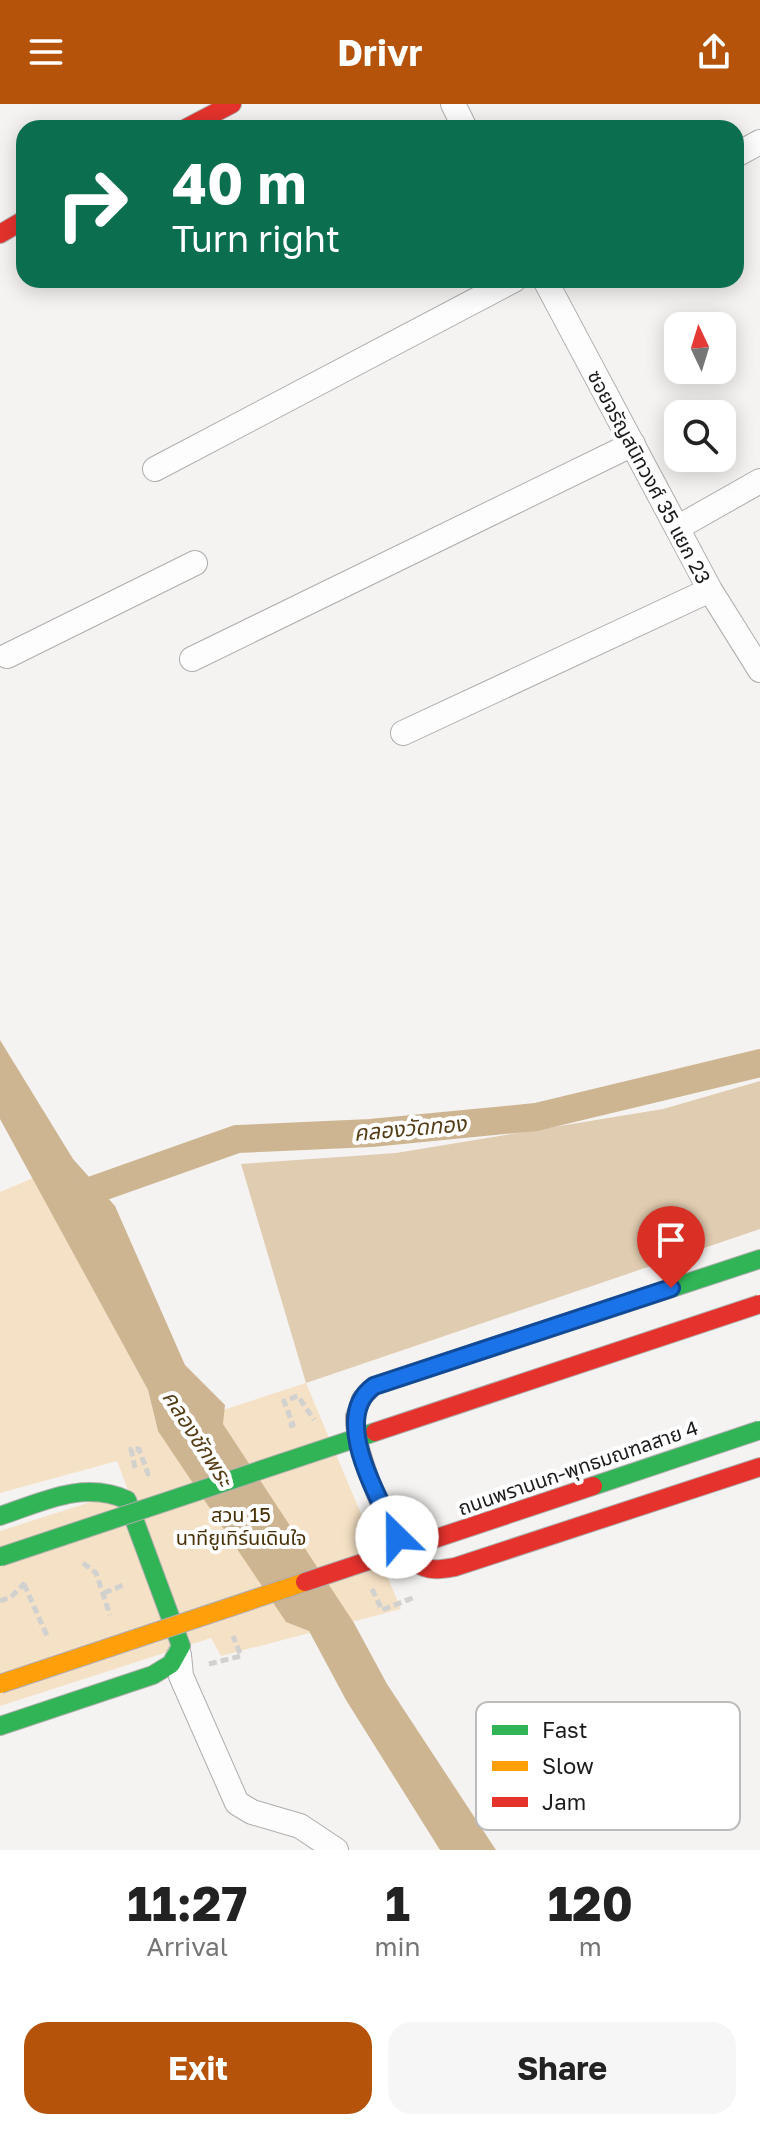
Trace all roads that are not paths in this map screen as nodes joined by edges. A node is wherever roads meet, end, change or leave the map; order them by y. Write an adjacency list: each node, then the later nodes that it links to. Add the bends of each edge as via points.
1 (232, 104): 2 (main road)
2 (201, 120)
3 (499, 288): 6 (street)
4 (549, 288): 5 (street, ซอยจรัญสนิทวงศ์ 35 แยก 23)
5 (633, 444): 8 (street, ซอยจรัญสนิทวงศ์ 35 แยก 23); 12 (street)
6 (155, 469)
7 (760, 481): 8 (street)
8 (677, 528): 10 (street, ซอยจรัญสนิทวงศ์ 35 แยก 23)
9 (195, 563): 11 (street)
10 (710, 590): 13 (street, ซอยจรัญสนิทวงศ์ 35 แยก 23); 14 (street)
11 (2, 652)
12 (192, 659)
13 (760, 669)
14 (403, 733)
15 (760, 1259): 18 (main road, via 374,1386 359,1401 355,1429 397,1537 416,1564 430,1569 455,1567)
16 (760, 1304): 20 (main road, bridge)
17 (760, 1430): 22 (main road, ถนนพรานนก-พุทธมณฑลสาย 4, bridge)
18 (760, 1467)
19 (0, 1516): 21 (main road, via 94,1489 127,1500 180,1637)
20 (0, 1557)
21 (179, 1655): 23 (main road, via 153,1675); 24 (street, via 181,1676 237,1803 300,1826)
22 (0, 1684)
23 (0, 1726)
24 (336, 1850)

